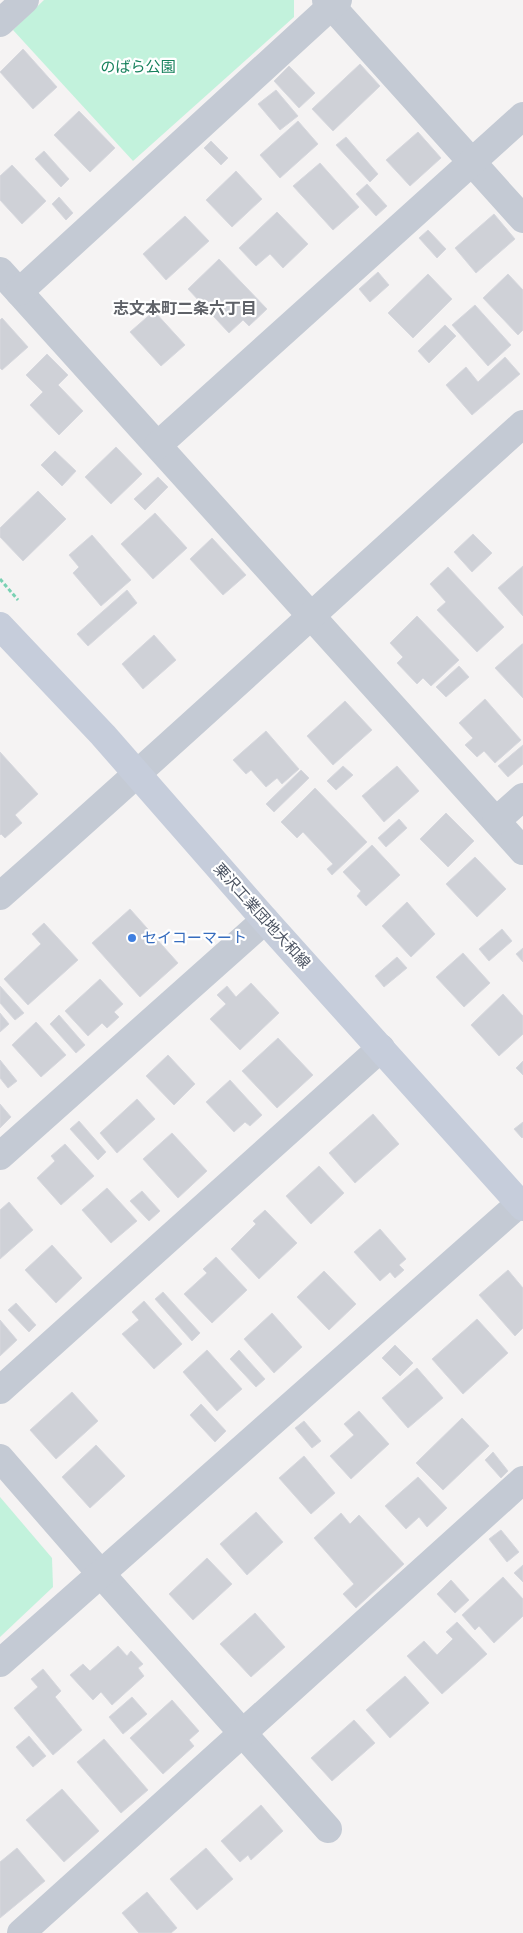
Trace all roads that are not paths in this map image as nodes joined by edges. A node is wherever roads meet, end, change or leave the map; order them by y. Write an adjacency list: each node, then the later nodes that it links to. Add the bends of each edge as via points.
1 (25, 0): 3 (street)
2 (331, 2): 5 (street); 8 (street)
3 (0, 23)
4 (523, 116): 5 (street)
5 (471, 163): 6 (street); 10 (street)
6 (523, 219)
7 (0, 271): 8 (street)
8 (19, 292): 10 (street)
9 (523, 424): 11 (street)
10 (158, 446): 11 (street)
11 (310, 615): 13 (street); 15 (street)
12 (0, 626): 13 (main road, 栗沢工業団地大和線)
13 (138, 774): 17 (street); 18 (main road, 栗沢工業団地大和線)
14 (523, 796): 15 (street)
15 (496, 820): 16 (street)
16 (523, 851)
17 (0, 896)
18 (265, 920): 19 (main road, 栗沢工業団地大和線); 20 (street)
19 (381, 1048): 21 (main road, 栗沢工業団地大和線); 22 (street)
20 (0, 1156)
21 (521, 1205): 25 (street)
22 (0, 1390)
23 (0, 1458): 25 (street)
24 (523, 1480): 27 (street)
25 (100, 1574): 26 (street); 27 (street)
26 (0, 1663)
27 (242, 1732): 28 (street); 29 (street)
28 (328, 1829)
29 (20, 1933)

